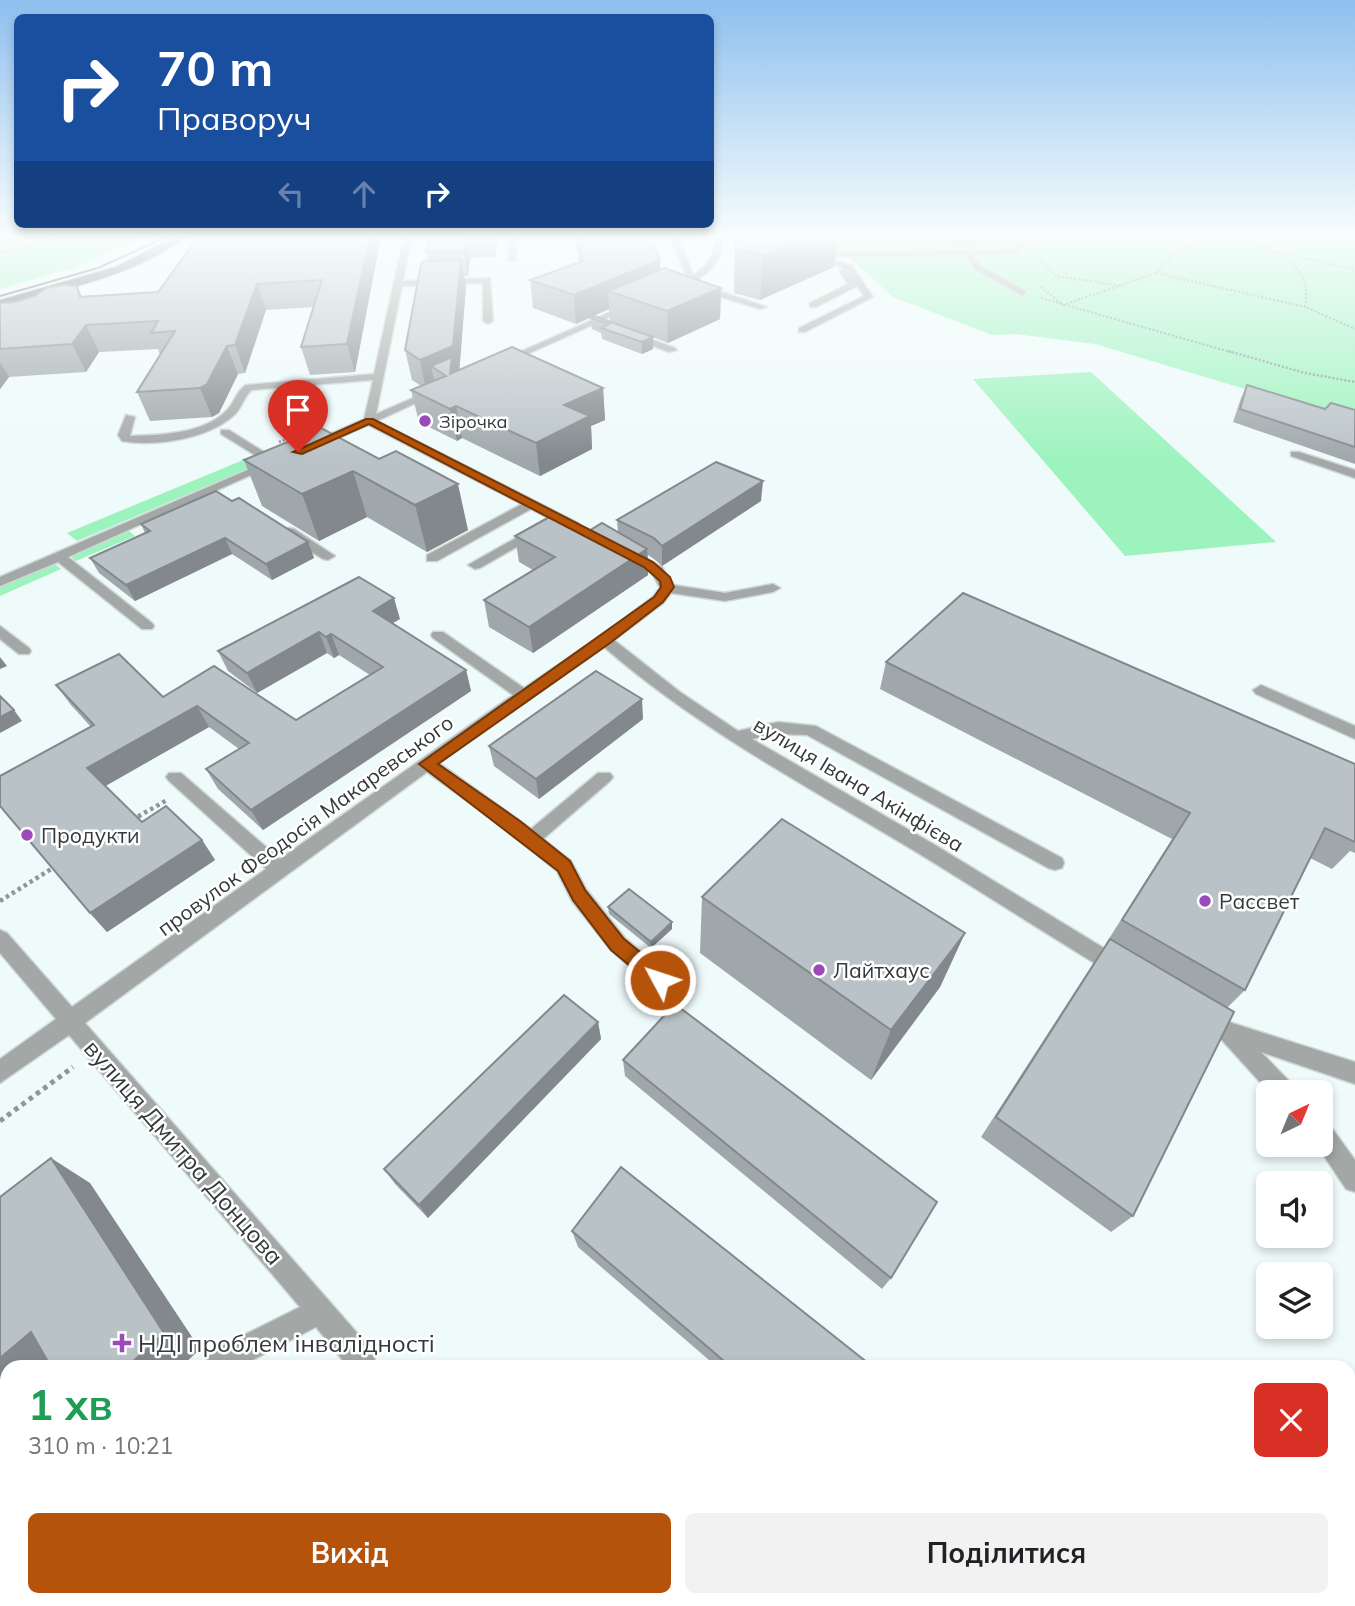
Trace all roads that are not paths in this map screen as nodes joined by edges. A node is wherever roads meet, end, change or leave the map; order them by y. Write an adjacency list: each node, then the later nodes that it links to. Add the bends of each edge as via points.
1 (392, 311): 12 (street)
2 (488, 311): 3 (street, via 488,321)
3 (488, 311)
4 (619, 311): 6 (street)
5 (841, 311): 8 (street)
6 (595, 322): 7 (street); 11 (street)
7 (611, 327)
8 (802, 330)
9 (623, 332): 10 (street)
10 (673, 350)
11 (495, 366)
12 (378, 377): 14 (street, via 250,387 243,390 228,416 177,436 126,439); 15 (street)
13 (444, 388): 15 (street)
14 (131, 417)
15 (369, 421): 18 (street); 22 (street)
16 (225, 432): 18 (street)
17 (1295, 454): 19 (street)
18 (286, 457): 20 (street)
19 (1355, 474)
20 (218, 487): 21 (street); 27 (street)
21 (232, 497)
22 (531, 505): 23 (street); 29 (street)
23 (558, 518): 25 (street); 30 (street)
24 (275, 523): 28 (street)
25 (581, 530)
26 (615, 547): 32 (street, via 659,572)
27 (60, 556): 31 (street); 34 (street)
28 (328, 556)
29 (432, 558)
30 (475, 565)
31 (0, 582)
32 (667, 587): 33 (street, via 724,597); 37 (street, провулок Феодосія Макаревського, via 658,600)
33 (773, 588)
34 (147, 626)
35 (0, 631): 38 (street)
36 (438, 635): 40 (street)
37 (605, 640): 40 (street, провулок Феодосія Макаревського); 42 (street, вулиця Івана Акінфієва, via 647,678)
38 (24, 651)
39 (1261, 690): 41 (street)
40 (525, 696): 43 (street, провулок Феодосія Макаревського)
41 (1355, 733)
42 (736, 737): 47 (street, via 778,728 810,730); 50 (street, вулиця Івана Акінфієва)
43 (427, 764): 46 (street); 48 (street, провулок Феодосія Макаревського)
44 (604, 777): 46 (street)
45 (181, 782): 48 (street)
46 (531, 839): 51 (street, via 564,866 579,895 618,944)
47 (1055, 863)
48 (281, 871): 53 (street, провулок Феодосія Макаревського)
49 (0, 939): 53 (street, вулиця Дмитра Донцова)
50 (1133, 976)
51 (660, 980)
52 (1192, 1011): 54 (street)
53 (72, 1021): 55 (street, провулок Феодосія Макаревського); 60 (street, вулиця Дмитра Донцова)
54 (1221, 1028): 56 (street); 57 (street)
55 (0, 1072)
56 (1355, 1073)
57 (1272, 1080)
58 (1334, 1150): 59 (street)
59 (1355, 1180)
60 (320, 1311): 61 (street); 62 (street, вулиця Дмитра Донцова)
61 (225, 1360)
62 (362, 1360)

